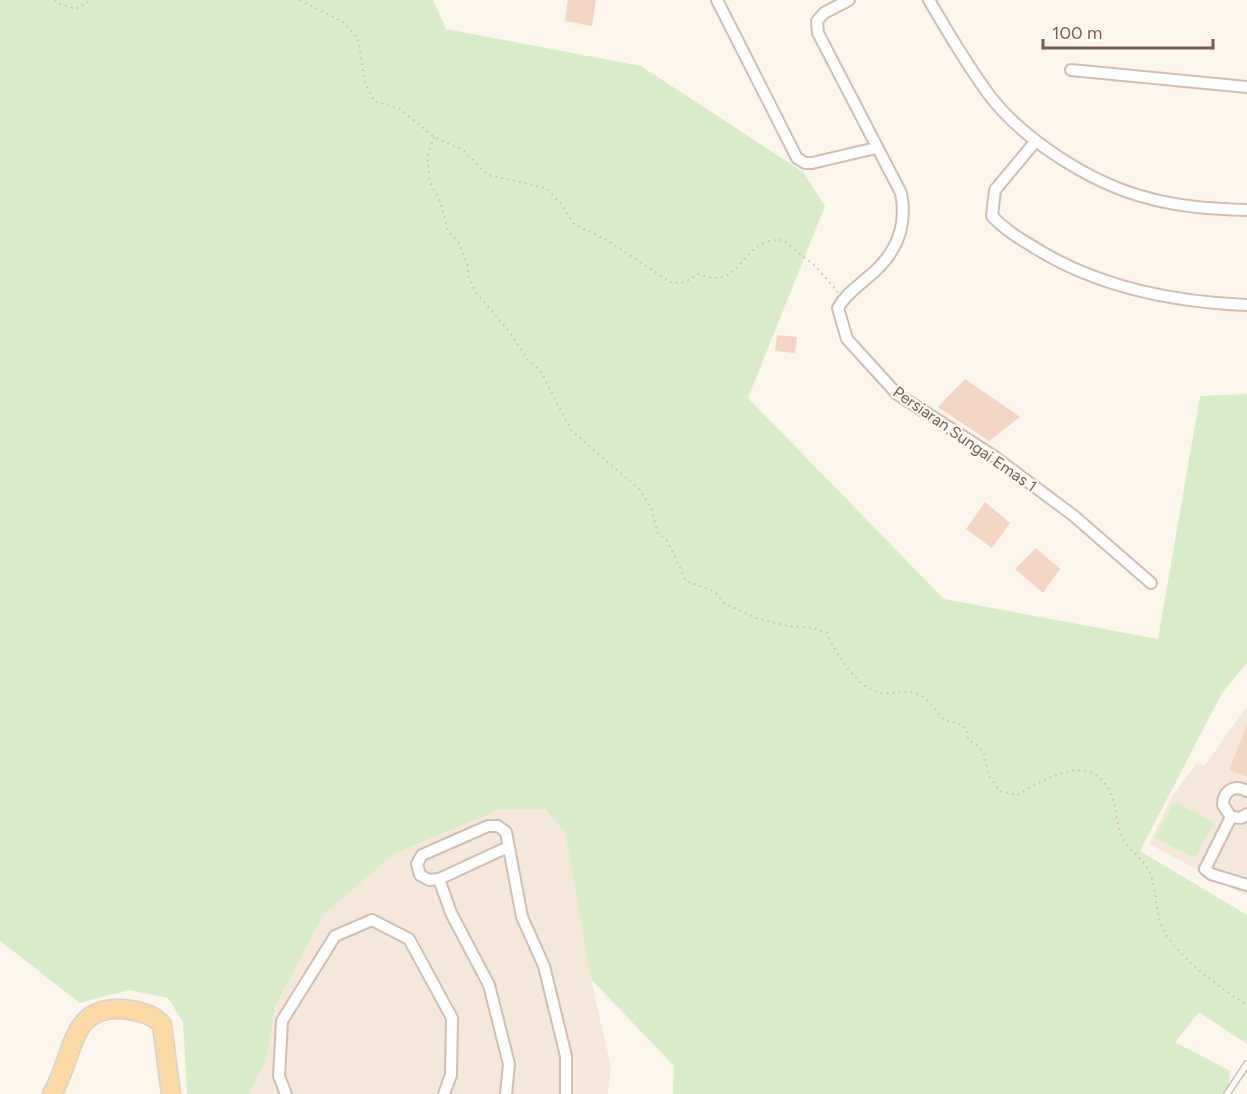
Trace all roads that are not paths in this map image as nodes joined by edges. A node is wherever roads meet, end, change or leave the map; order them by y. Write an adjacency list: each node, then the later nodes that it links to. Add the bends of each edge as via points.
1 (717, 0): 7 (street, via 796,158 812,164)
2 (849, 0): 7 (street, via 824,13 817,21 818,33)
3 (929, 0): 6 (street, via 987,93)
4 (1071, 70): 5 (street)
5 (1247, 87)
6 (1035, 142): 8 (street, via 1130,193 1179,205); 9 (street, via 995,190 992,216 1002,227 1082,273 1122,287 1171,297)
7 (876, 148): 10 (street, Persiaran Sungai Emas 1, via 901,193 905,211 900,238 886,259 838,308 847,339 897,394 1004,463 1074,516)
8 (1247, 210)
9 (1247, 304)
10 (1151, 583)
11 (1247, 791): 13 (street, via 1237,788 1224,795 1224,810)
12 (1247, 814): 13 (street)
13 (1231, 817): 16 (street, via 1205,869)
14 (508, 847): 15 (street); 15 (street, via 506,832 498,826 488,826 422,855 417,864 420,875 429,880); 25 (street, via 522,917 544,966 566,1056)
15 (440, 879): 24 (street, via 451,913 489,985 509,1064)
16 (1247, 885)
17 (1247, 1064): 26 (lane)
18 (52, 1094): 21 (main road, via 81,1023 95,1012 116,1009 148,1014 162,1025)
19 (60, 1094): 20 (main road, via 87,1027 116,1016 153,1027)
20 (162, 1094)
21 (171, 1094)
22 (286, 1094): 23 (street, via 279,1076 282,1021 335,936 372,920 409,939 452,1018 451,1075)
23 (444, 1094)
24 (506, 1094)
25 (566, 1094)
26 (1227, 1094)

